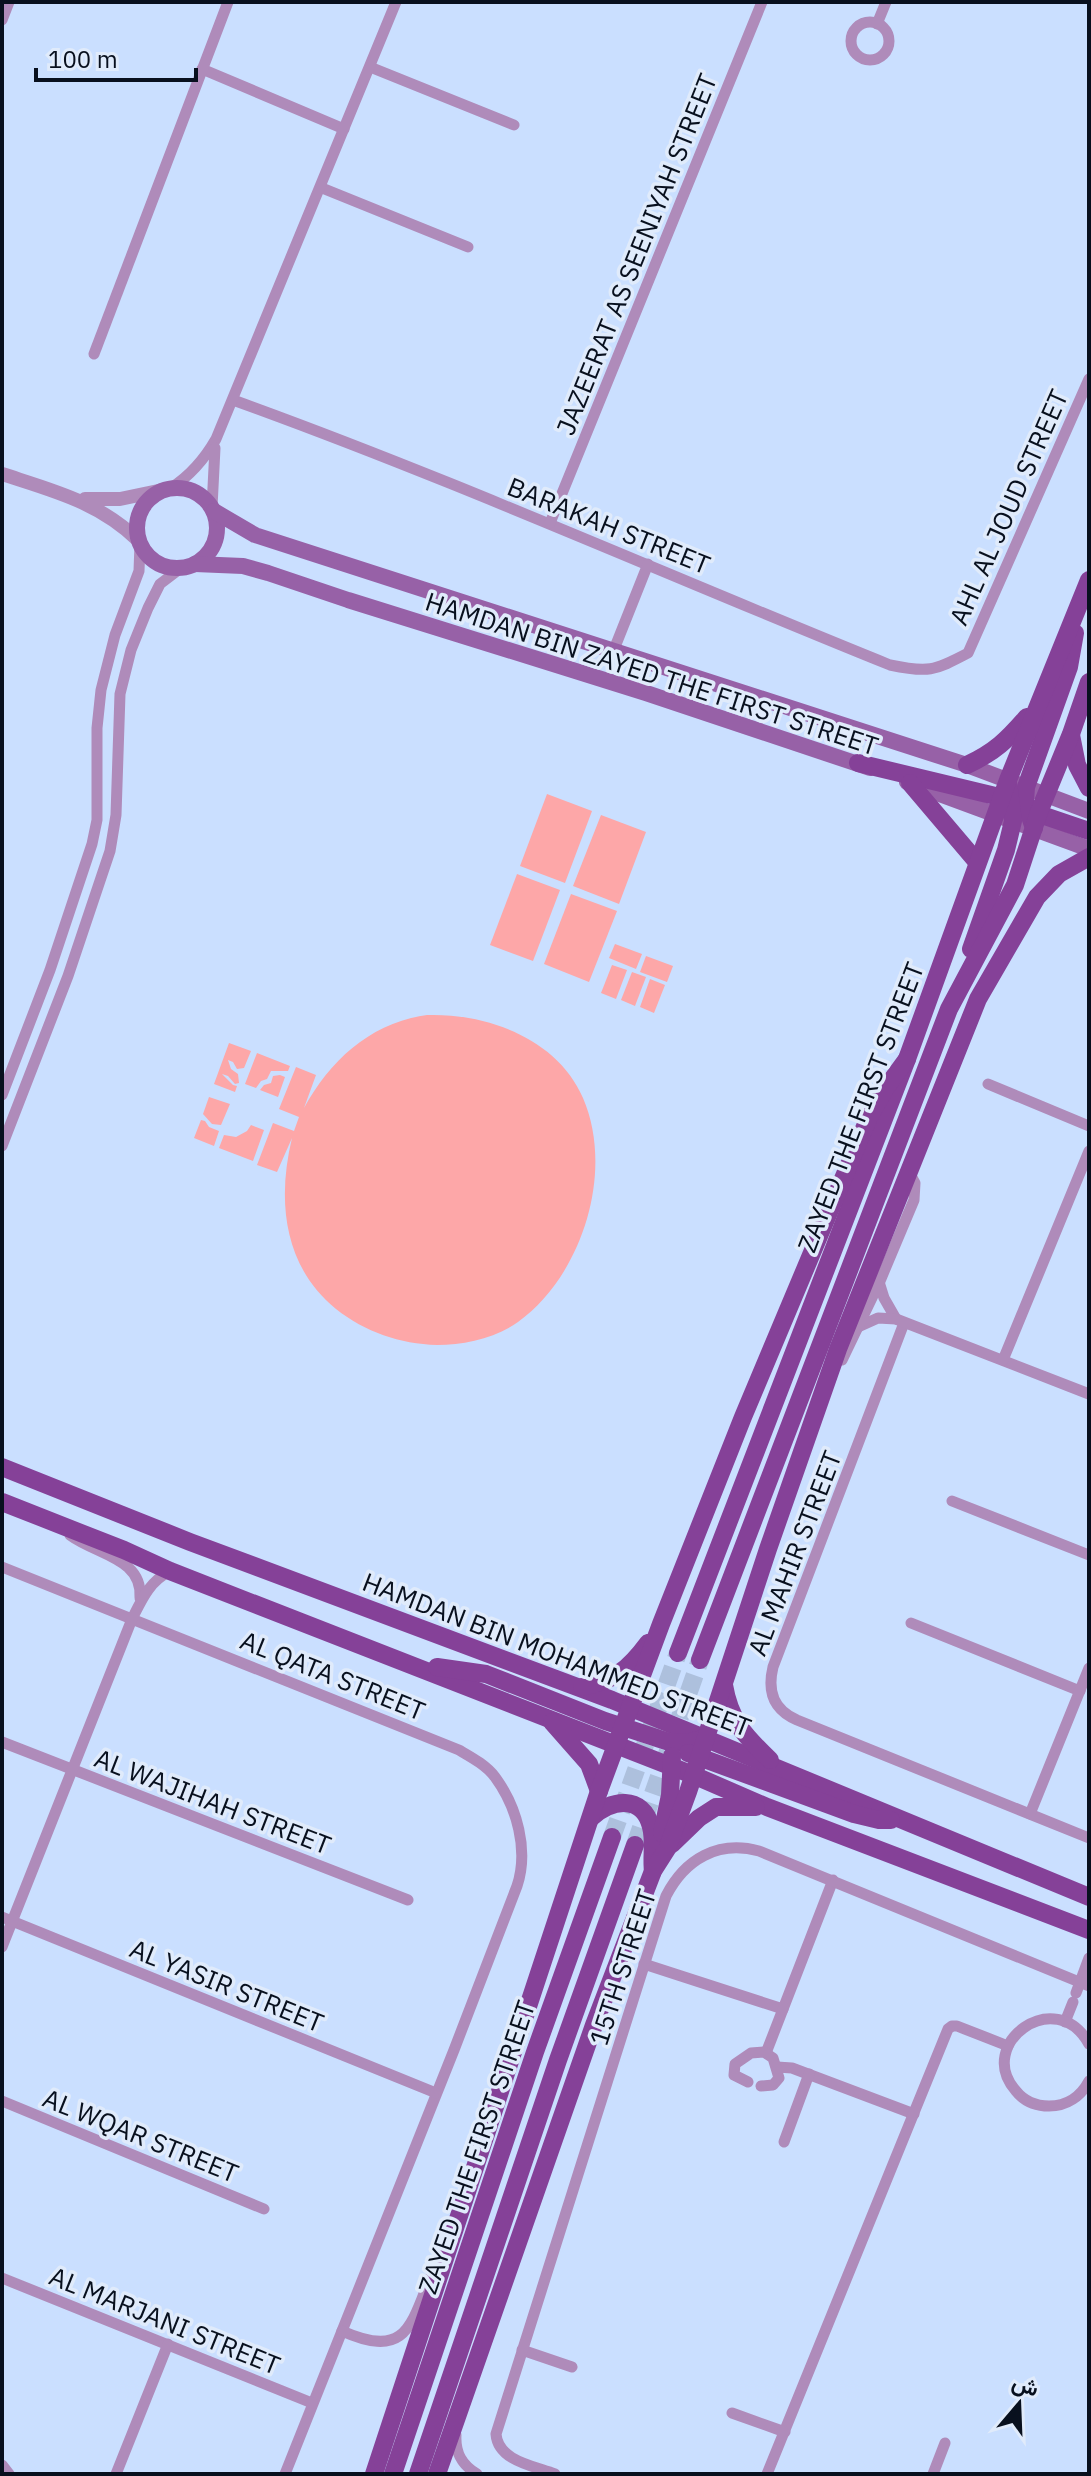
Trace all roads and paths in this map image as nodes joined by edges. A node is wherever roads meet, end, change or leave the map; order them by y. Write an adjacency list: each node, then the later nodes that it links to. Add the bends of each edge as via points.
1 (9, 2): 6 (street)
2 (228, 2): 9 (street)
3 (396, 2): 8 (street)
4 (762, 2): 22 (street, JAZEERAT AS SEENIYAH STREET)
5 (886, 2): 7 (street)
6 (2, 20)
7 (877, 24)
8 (370, 67): 10 (street); 11 (street)
9 (202, 69): 11 (street); 14 (street)
10 (514, 125)
11 (344, 129): 12 (street)
12 (322, 188): 13 (street); 16 (street)
13 (468, 247)
14 (94, 354)
15 (1089, 379): 29 (street, AHL AL JOUD STREET)
16 (233, 400): 17 (street); 22 (street, BARAKAH STREET)
17 (216, 439): 19 (street, via 193,472); 21 (street)
18 (2, 474): 20 (street)
19 (167, 489): 20 (street, via 120,499); 21 (main road, via 194,491); 23 (main road, via 150,498 141,511)
20 (75, 498): 23 (street, via 103,511)
21 (213, 509): 25 (main road, via 218,523 213,547); 28 (main road, HAMDAN BIN ZAYED THE FIRST STREET, via 255,535)
22 (550, 523): 24 (street, BARAKAH STREET)
23 (140, 543): 25 (main road, via 161,565); 48 (street, via 139,571 101,690 98,812 92,844)
24 (648, 564): 28 (street); 29 (street, BARAKAH STREET, via 890,665 917,671 941,667)
25 (188, 566): 33 (main road, HAMDAN BIN ZAYED THE FIRST STREET, via 243,566 268,573); 50 (street, via 160,584 131,650 120,694 110,851)
26 (1089, 580): 27 (main road, ZAYED THE FIRST STREET)
27 (1078, 605): 31 (main road, ZAYED THE FIRST STREET); 37 (main road, via 1069,667)
28 (613, 652): 34 (main road, HAMDAN BIN ZAYED THE FIRST STREET)
29 (968, 653)
30 (1089, 682): 32 (main road, ZAYED THE FIRST STREET)
31 (1036, 706): 34 (main road, via 1004,744); 37 (main road, ZAYED THE FIRST STREET)
32 (1071, 734): 36 (main road, via 1077,765); 37 (main road, ZAYED THE FIRST STREET)
33 (858, 763): 35 (main road, HAMDAN BIN ZAYED THE FIRST STREET); 37 (main road)
34 (967, 765): 37 (main road, HAMDAN BIN ZAYED THE FIRST STREET)
35 (910, 783): 37 (main road, HAMDAN BIN ZAYED THE FIRST STREET); 42 (main road)
36 (1089, 788)
37 (1020, 805): 38 (main road, HAMDAN BIN ZAYED THE FIRST STREET); 39 (main road); 40 (main road, HAMDAN BIN ZAYED THE FIRST STREET); 42 (main road, ZAYED THE FIRST STREET); 43 (main road, ZAYED THE FIRST STREET); 45 (main road)
38 (1089, 811)
39 (1089, 831)
40 (1089, 849)
41 (1089, 857): 44 (main road, via 1059,874 1037,897)
42 (977, 862): 46 (main road, ZAYED THE FIRST STREET)
43 (1015, 885): 44 (main road); 45 (main road, ZAYED THE FIRST STREET)
44 (978, 999): 52 (main road)
45 (949, 1009): 71 (main road, ZAYED THE FIRST STREET)
46 (907, 1059): 69 (main road, via 869,1117); 70 (main road, ZAYED THE FIRST STREET)
47 (988, 1084): 49 (street)
48 (2, 1095)
49 (1089, 1126)
50 (2, 1146)
51 (1089, 1151): 56 (street)
52 (908, 1170): 53 (street, via 915,1183 914,1200); 58 (main road)
53 (879, 1282): 54 (street); 55 (street)
54 (900, 1321): 55 (street, via 878,1318); 56 (street); 90 (street, AL MAHIR STREET, via 773,1667 771,1694 787,1716)
55 (858, 1327): 58 (street)
56 (1003, 1360): 57 (street)
57 (1089, 1394)
58 (821, 1399): 74 (main road)
59 (3, 1468): 75 (main road, HAMDAN BIN MOHAMMED STREET)
60 (952, 1501): 63 (street)
61 (2, 1502): 62 (main road)
62 (57, 1523): 65 (main road); 66 (street, via 80,1542 133,1570)
63 (1089, 1555)
64 (2, 1567): 67 (street, AL QATA STREET)
65 (170, 1571): 66 (street, via 152,1584); 72 (main road)
66 (140, 1603): 67 (street)
67 (132, 1619): 86 (street); 117 (street, AL QATA STREET, via 445,1743 493,1775 521,1838 522,1870)
68 (911, 1623): 76 (street)
69 (661, 1624): 75 (main road, via 619,1674); 77 (main road)
70 (678, 1653)
71 (700, 1660)
72 (418, 1666): 78 (main road); 79 (main road, via 486,1674)
73 (1089, 1668): 76 (street)
74 (724, 1684): 80 (main road); 85 (main road, via 730,1714)
75 (580, 1687): 77 (main road, HAMDAN BIN MOHAMMED STREET)
76 (1080, 1691): 90 (street)
77 (631, 1707): 79 (main road); 80 (main road, HAMDAN BIN MOHAMMED STREET); 82 (main road, via 655,1723)
78 (547, 1717): 79 (main road); 88 (main road, via 589,1764)
79 (620, 1736): 82 (main road); 84 (main road); 88 (main road)
80 (705, 1738): 82 (main road); 83 (main road); 85 (main road, HAMDAN BIN MOHAMMED STREET)
81 (2, 1742): 86 (street, AL WAJIHAH STREET)
82 (670, 1745): 83 (main road); 84 (main road)
83 (699, 1756): 87 (main road); 91 (main road, via 865,1818)
84 (672, 1767): 87 (main road); 97 (main road)
85 (778, 1768): 91 (main road, HAMDAN BIN MOHAMMED STREET)
86 (73, 1770): 100 (street, AL WAJIHAH STREET); 101 (street)
87 (693, 1775): 89 (main road); 96 (main road)
88 (599, 1791): 92 (main road)
89 (767, 1807): 96 (main road, via 716,1807); 102 (main road)
90 (1030, 1814): 94 (street, AL MAHIR STREET)
91 (902, 1819): 99 (main road, HAMDAN BIN MOHAMMED STREET)
92 (589, 1821): 97 (main road, via 616,1802 639,1809 652,1830); 122 (main road)
93 (612, 1837): 138 (main road, ZAYED THE FIRST STREET)
94 (1089, 1838)
95 (635, 1845): 139 (main road, ZAYED THE FIRST STREET)
96 (667, 1849): 97 (main road)
97 (653, 1871): 130 (main road)
98 (833, 1880): 105 (street, 15TH STREET, via 747,1848 713,1851 689,1865 671,1886); 106 (street, 15TH STREET); 107 (street)
99 (1089, 1897)
100 (408, 1900)
101 (7, 1920): 103 (street); 117 (street, AL YASIR STREET)
102 (1089, 1930)
103 (2, 1947)
104 (1089, 1958): 106 (street)
105 (644, 1964): 107 (street); 126 (street, 15TH STREET)
106 (1079, 1991): 108 (street)
107 (783, 2009): 111 (street)
108 (1065, 2022): 109 (street); 110 (street, via 1032,2022)
109 (1089, 2044)
110 (1008, 2046): 114 (street, via 1009,2080 1033,2103 1067,2103); 119 (street, via 950,2027)
111 (766, 2053): 112 (street); 115 (street, via 755,2052 735,2064 734,2075)
112 (777, 2067): 113 (street); 116 (street, via 776,2083)
113 (809, 2074): 119 (street); 120 (street)
114 (1089, 2081)
115 (748, 2082)
116 (761, 2086)
117 (436, 2093): 124 (street, AL QATA STREET)
118 (2, 2101): 121 (street, AL WQAR STREET)
119 (914, 2114): 131 (street)
120 (784, 2142)
121 (264, 2209)
122 (451, 2238): 124 (street, via 403,2333 378,2343); 137 (main road)
123 (2, 2278): 125 (street, AL MARJANI STREET)
124 (342, 2331): 128 (street, AL QATA STREET)
125 (168, 2344): 128 (street, AL MARJANI STREET); 135 (street)
126 (522, 2350): 127 (street); 142 (street, 15TH STREET, via 497,2428 497,2445 510,2457)
127 (572, 2367)
128 (312, 2403): 136 (street, AL QATA STREET)
129 (732, 2413): 131 (street)
130 (458, 2415): 140 (main road); 141 (street, via 457,2451)
131 (785, 2432): 143 (street)
132 (945, 2443): 144 (street)
133 (2, 2465): 134 (street)
134 (9, 2474)
135 (116, 2474)
136 (285, 2474)
137 (374, 2474)
138 (393, 2474)
139 (418, 2474)
140 (437, 2474)
141 (477, 2474)
142 (555, 2474)
143 (767, 2474)
144 (933, 2474)

